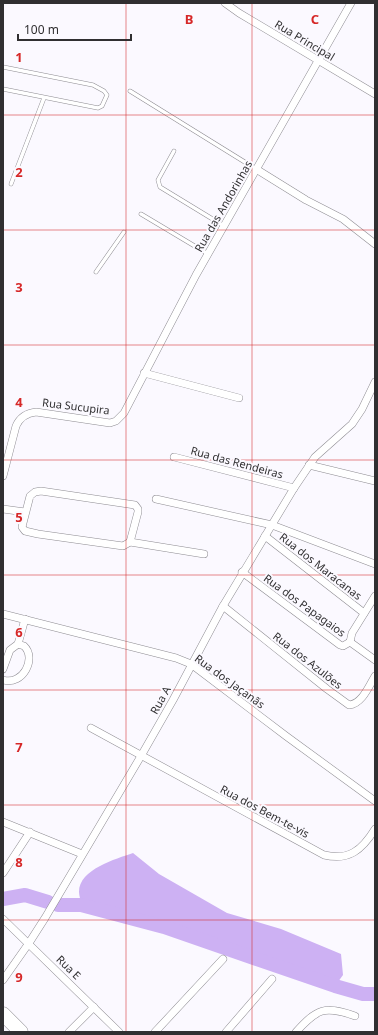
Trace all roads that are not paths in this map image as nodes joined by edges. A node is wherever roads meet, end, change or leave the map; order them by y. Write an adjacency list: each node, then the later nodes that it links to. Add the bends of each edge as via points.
1 (225, 3): 3 (street, Rua Principal)
2 (351, 3): 3 (street, Rua das Andorinhas)
3 (318, 61): 7 (street, Rua Principal); 10 (street, Rua das Andorinhas)
4 (3, 67): 8 (lane, via 93,85 106,95 102,106 98,108)
5 (3, 89): 8 (lane)
6 (130, 90): 10 (lane)
7 (375, 94)
8 (44, 98): 11 (lane)
9 (174, 151): 13 (lane, via 158,180 160,187)
10 (256, 169): 13 (street, Rua das Andorinhas); 15 (street, via 343,219)
11 (11, 184)
12 (141, 214): 16 (lane)
13 (224, 226): 16 (street, Rua das Andorinhas)
14 (124, 232): 17 (lane)
15 (375, 244)
16 (208, 254): 18 (street, Rua das Andorinhas)
17 (96, 272)
18 (144, 373): 20 (street); 21 (street, Rua das Andorinhas, via 124,413)
19 (374, 385): 23 (street, Rua A, via 352,424 315,457)
20 (240, 398)
21 (116, 421): 24 (street, Rua Sucupira, via 110,423 30,413 19,420 16,426)
22 (174, 457): 26 (street, Rua das Rendeiras)
23 (309, 466): 25 (street); 26 (street, Rua A)
24 (3, 476)
25 (375, 481)
26 (294, 488): 30 (street, Rua A)
27 (156, 498): 30 (street)
28 (3, 509): 29 (street)
29 (25, 512): 32 (street, via 22,527 28,532); 32 (street, via 32,493 41,491 135,505 138,512)
30 (272, 525): 31 (street, Rua A); 34 (street)
31 (265, 536): 35 (street, Rua A); 38 (street, Rua dos Maracanas)
32 (127, 544): 33 (street)
33 (204, 554)
34 (375, 564)
35 (242, 572): 37 (street, Rua A); 41 (street, Rua dos Papagaios, via 340,645)
36 (375, 596): 38 (street, Rua dos Maracanas)
37 (223, 606): 44 (street, Rua A); 46 (street, Rua dos Azulões, via 349,705 360,700)
38 (364, 613): 41 (street, Rua dos Maracanas, via 350,637)
39 (3, 614): 40 (street, Rua dos Jaçanãs)
40 (25, 619): 42 (street); 44 (street, Rua dos Jaçanãs)
41 (350, 642): 43 (street, Rua dos Papagaios)
42 (18, 644): 45 (street, via 10,650); 47 (street, via 24,646 29,653 26,670 14,681)
43 (375, 660)
44 (191, 664): 49 (street, Rua A); 50 (street, Rua dos Jaçanãs)
45 (3, 668)
46 (375, 676)
47 (3, 680)
48 (90, 728): 49 (street, Rua dos Bem-te-vis)
49 (141, 756): 52 (street, Rua dos Bem-te-vis, via 324,855 340,857 353,853 365,843); 54 (street, Rua A)
50 (375, 801)
51 (3, 822): 53 (street)
52 (375, 829)
53 (30, 832): 54 (street); 55 (street)
54 (82, 854): 57 (street, Rua A)
55 (3, 873)
56 (3, 919): 57 (street, Rua E)
57 (29, 944): 60 (street, Rua A); 61 (street, Rua E)
58 (223, 959): 68 (street)
59 (272, 978): 69 (street)
60 (3, 980)
61 (94, 1007): 66 (street); 67 (street, Rua E)
62 (3, 1014): 65 (highway)
63 (355, 1016): 70 (street, via 339,1011 319,1012 310,1017)
64 (3, 1021): 65 (highway)
65 (19, 1030)
66 (70, 1032)
67 (120, 1032)
68 (155, 1032)
69 (226, 1032)
70 (296, 1032)

